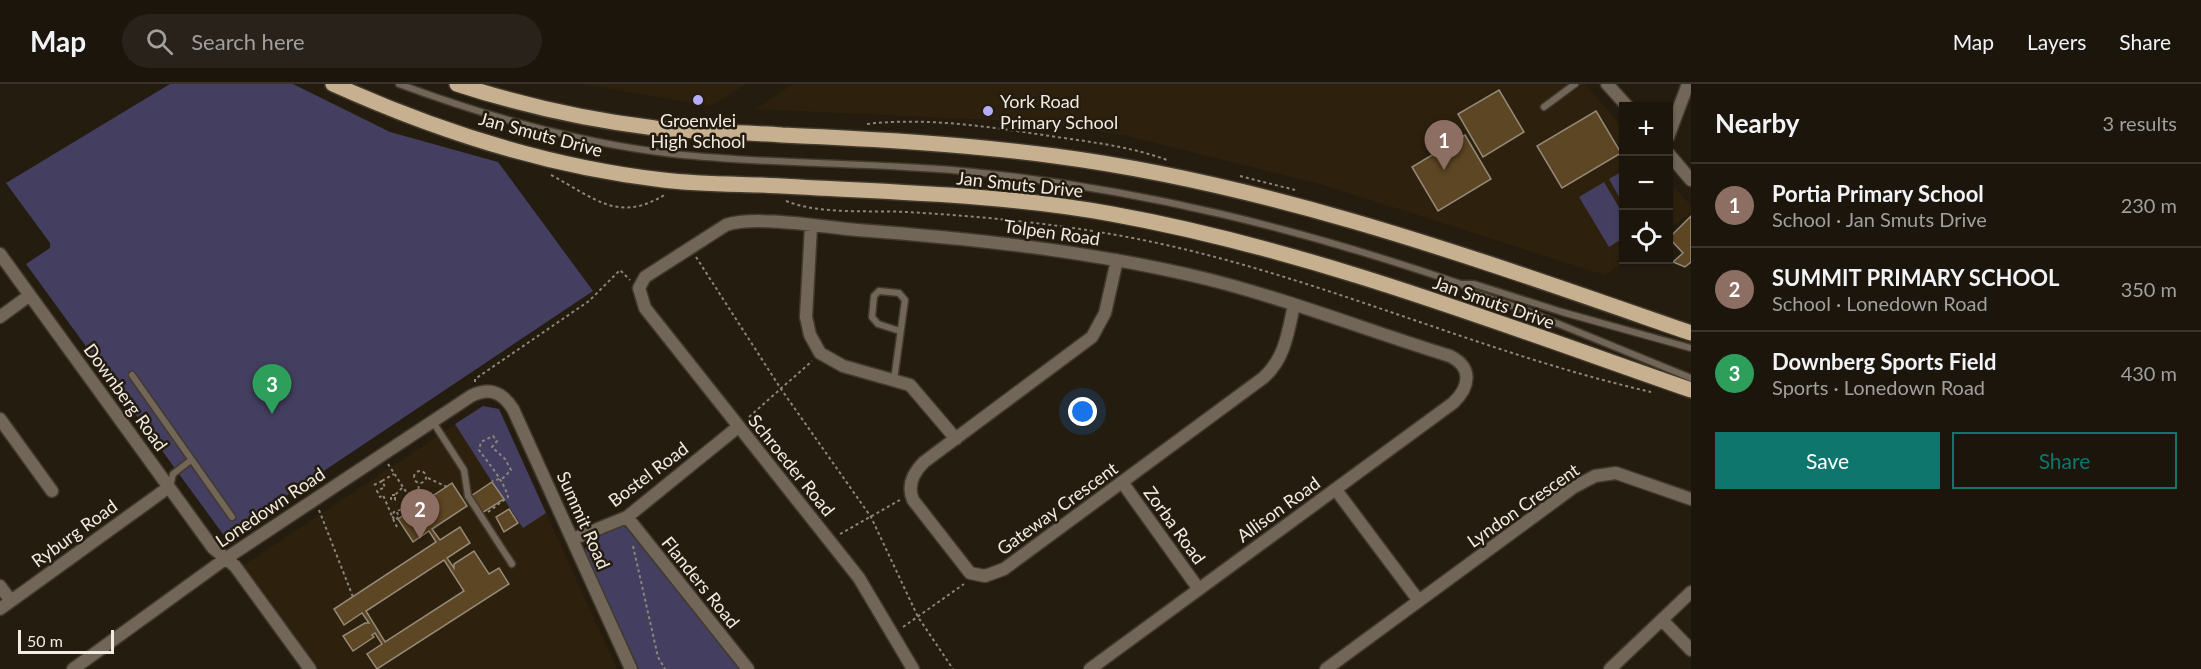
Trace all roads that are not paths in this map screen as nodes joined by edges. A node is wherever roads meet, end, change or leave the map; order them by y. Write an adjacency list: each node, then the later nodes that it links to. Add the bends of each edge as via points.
1 (333, 84): 27 (main road, Jan Smuts Drive, via 460,134 601,171 665,180 961,196 1111,214 1210,236 1324,265)
2 (399, 84): 15 (lane, via 528,127 675,154 971,172 1143,196 1286,228)
3 (457, 84): 21 (main road, Jan Smuts Drive, via 554,111 657,128 886,140 1053,156 1169,174 1309,207)
4 (1575, 84): 8 (lane)
5 (1607, 84): 7 (street)
6 (1688, 84): 9 (street)
7 (1623, 102)
8 (1544, 107)
9 (1673, 124)
10 (1671, 156): 11 (street)
11 (1691, 180)
12 (811, 226): 14 (street, Tolpen Road, via 1052,248); 16 (street, Tolpen Road, via 731,223 648,274); 26 (street, via 806,317 810,335 820,353 843,366)
13 (0, 254): 17 (street, Downberg Road)
14 (1117, 260): 18 (street, Tolpen Road, via 1205,279); 32 (street, via 1105,313 1092,337)
15 (1461, 284): 22 (lane, via 1474,284); 25 (lane, via 1471,292)
16 (639, 288): 31 (street, Schroeder Road, via 645,309)
17 (30, 295): 19 (street); 35 (street, Downberg Road)
18 (1294, 305): 23 (street, Tolpen Road, via 1450,357); 34 (street, Gateway Crescent, via 1283,350 1270,372)
19 (0, 317)
20 (900, 331): 20 (lane, via 904,298 899,293 879,291 874,296 872,317 878,324); 26 (lane)
21 (1691, 333)
22 (1691, 348)
23 (1464, 368): 36 (street, Allison Road, via 1466,387 1453,403)
24 (132, 375): 33 (lane)
25 (1691, 378)
26 (894, 380): 32 (street, via 918,391)
27 (1691, 390)
28 (495, 392): 30 (street, Lonedown Road, via 476,394); 41 (street, Summit Road, via 513,410)
29 (0, 419): 37 (street)
30 (432, 422): 42 (street, Lonedown Road); 43 (lane, via 464,470 468,496)
31 (738, 426): 40 (street, Bostel Road); 57 (street, Schroeder Road, via 859,578)
32 (956, 439): 34 (street, Gateway Crescent, via 916,470 911,494 964,568 976,575 1004,569)
33 (191, 460): 35 (lane, via 173,474); 39 (lane)
34 (1122, 482): 45 (street, Zorba Road)
35 (169, 486): 42 (street, Downberg Road); 47 (street, Ryburg Road)
36 (1336, 490): 45 (street, Allison Road); 48 (street)
37 (52, 491)
38 (1691, 499): 48 (street, Lyndon Crescent, via 1616,473 1595,476 1574,487)
39 (232, 517)
40 (627, 517): 41 (street, Bostel Road); 56 (street, Flanders Road)
41 (573, 539): 55 (street, Summit Road)
42 (225, 559): 53 (street, Lonedown Road); 54 (street, Downberg Road, via 235,566)
43 (512, 564)
44 (0, 586): 47 (street)
45 (1198, 588): 52 (street, Allison Road)
46 (1691, 592): 50 (street)
47 (11, 601): 49 (street, Ryburg Road)
48 (1419, 601): 60 (street, Lyndon Crescent)
49 (0, 609)
50 (1662, 620): 51 (street); 61 (street)
51 (1691, 650)
52 (1108, 656): 58 (street, Allison Road); 59 (street)
53 (73, 669)
54 (310, 669)
55 (631, 669)
56 (748, 669)
57 (913, 669)
58 (1090, 669)
59 (1114, 669)
60 (1326, 669)
61 (1610, 669)

